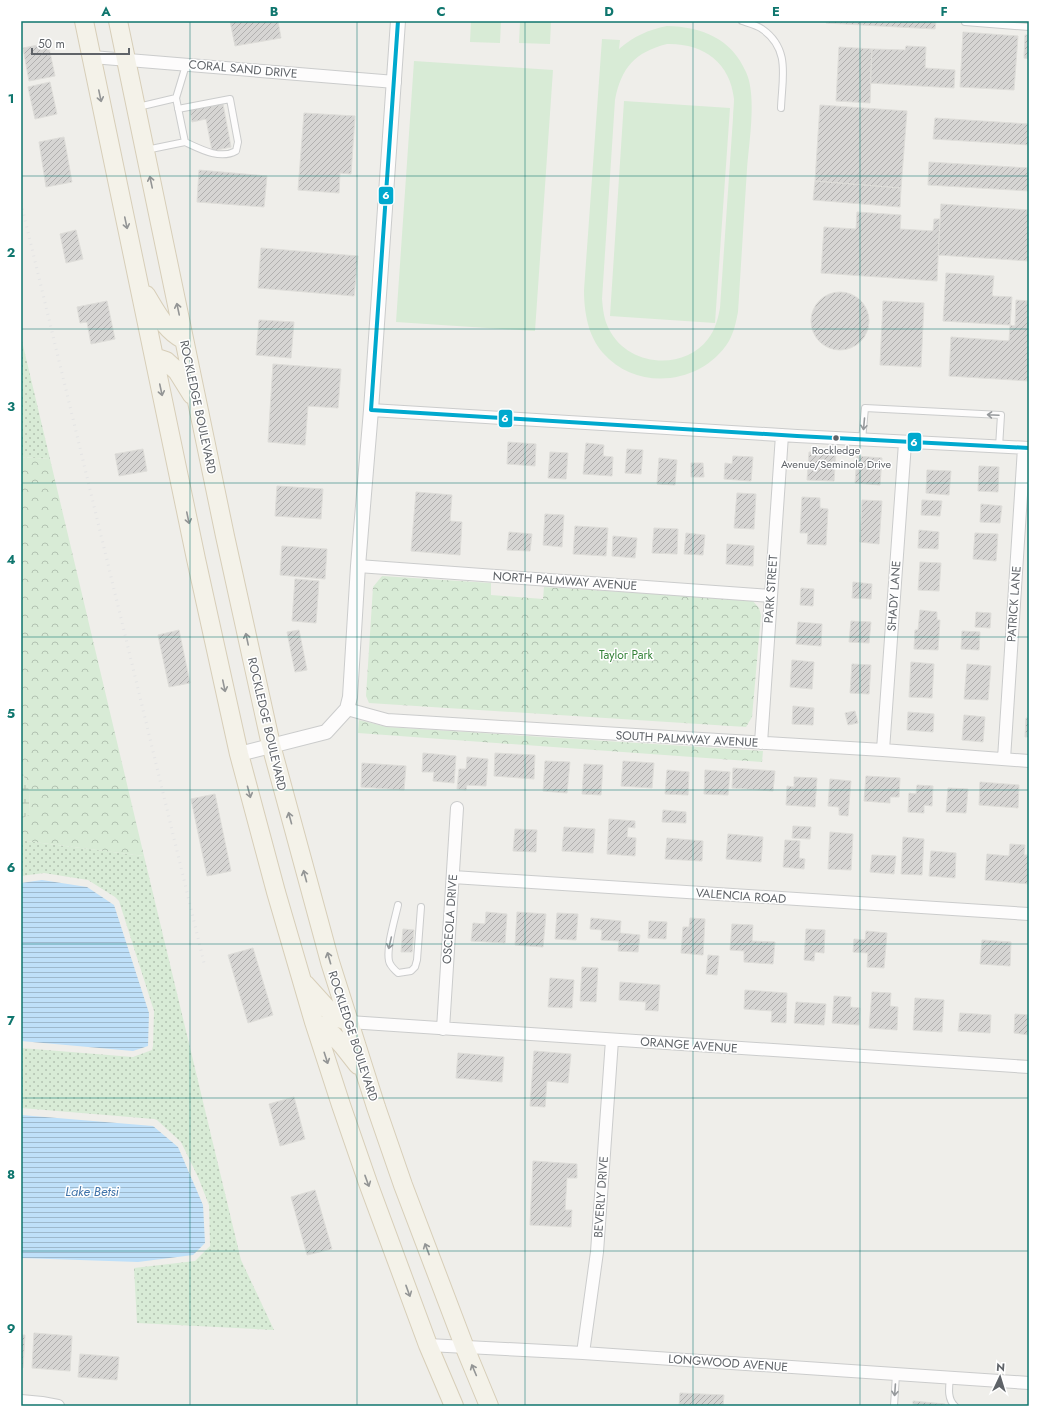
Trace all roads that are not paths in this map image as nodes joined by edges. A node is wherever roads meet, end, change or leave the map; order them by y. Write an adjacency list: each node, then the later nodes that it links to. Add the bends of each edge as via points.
1 (84, 21): 7 (main road)
2 (118, 21): 8 (main road, ROCKLEDGE BOULEVARD)
3 (398, 21): 10 (street)
4 (742, 21): 14 (lane, via 762,28 777,43 783,59)
5 (965, 22): 6 (lane)
6 (1029, 27)
7 (92, 57): 8 (street, CORAL SAND DRIVE); 17 (main road, one-way to 17)
8 (126, 60): 9 (street, CORAL SAND DRIVE); 12 (main road, ROCKLEDGE BOULEVARD)
9 (186, 65): 10 (street, CORAL SAND DRIVE); 11 (lane)
10 (394, 82): 21 (street)
11 (176, 98): 12 (lane); 13 (lane)
12 (136, 108): 16 (main road, ROCKLEDGE BOULEVARD)
13 (178, 108): 15 (lane); 15 (lane, via 230,99 238,142 236,150 230,154 209,152)
14 (781, 108)
15 (185, 142): 16 (lane)
16 (145, 150): 18 (main road, ROCKLEDGE BOULEVARD, one-way to 16)
17 (139, 284): 18 (main road, via 165,326); 19 (main road)
18 (184, 340): 20 (main road, ROCKLEDGE BOULEVARD)
19 (154, 358): 20 (main road, via 166,361 177,371); 33 (main road, one-way to 33)
20 (197, 402): 31 (main road, ROCKLEDGE BOULEVARD, one-way to 20)
21 (371, 410): 22 (street); 27 (street)
22 (782, 435): 23 (street); 28 (street, PARK STREET)
23 (862, 440): 24 (street); 25 (lane, one-way to 23, via 1001,415 865,408)
24 (905, 443): 25 (street); 32 (street, SHADY LANE)
25 (999, 447): 26 (street)
26 (1027, 448): 34 (street, PATRICK LANE)
27 (358, 566): 28 (street, NORTH PALMWAY AVENUE); 29 (street)
28 (771, 596): 30 (street, PARK STREET)
29 (349, 703): 30 (street, SOUTH PALMWAY AVENUE, via 387,720); 31 (street, via 326,732)
30 (761, 743): 32 (street, SOUTH PALMWAY AVENUE)
31 (270, 745): 33 (street); 43 (main road, ROCKLEDGE BOULEVARD, one-way to 31)
32 (883, 750): 34 (street, SOUTH PALMWAY AVENUE)
33 (239, 754): 41 (main road, one-way to 41)
34 (1004, 759): 35 (street, SOUTH PALMWAY AVENUE)
35 (1029, 761)
36 (457, 808): 37 (street, OSCEOLA DRIVE)
37 (452, 877): 40 (street, VALENCIA ROAD); 44 (street, OSCEOLA DRIVE)
38 (398, 905): 39 (lane, one-way to 39, via 388,950 389,961 398,973 411,971 415,967)
39 (421, 907)
40 (1029, 914)
41 (302, 981): 42 (main road); 43 (main road, via 334,1016)
42 (314, 1022): 47 (main road, via 333,1035); 48 (main road, one-way to 48, via 366,1177)
43 (349, 1022): 44 (street, ORANGE AVENUE); 47 (main road, ROCKLEDGE BOULEVARD)
44 (443, 1029): 45 (street, ORANGE AVENUE)
45 (612, 1040): 46 (street, ORANGE AVENUE); 50 (street, BEVERLY DRIVE, via 597,1252)
46 (1029, 1067)
47 (366, 1075): 49 (main road, ROCKLEDGE BOULEVARD, one-way to 47, via 403,1185)
48 (428, 1345): 49 (street, LONGWOOD AVENUE); 56 (main road)
49 (465, 1348): 50 (street, LONGWOOD AVENUE); 57 (main road, ROCKLEDGE BOULEVARD, one-way to 49)
50 (583, 1353): 51 (street, LONGWOOD AVENUE)
51 (896, 1374): 52 (street, LONGWOOD AVENUE); 58 (lane, one-way to 58)
52 (950, 1378): 53 (street, LONGWOOD AVENUE); 59 (lane, via 949,1394)
53 (1029, 1383)
54 (21, 1401): 55 (street)
55 (58, 1406)
56 (454, 1406)
57 (489, 1406)
58 (894, 1406)
59 (956, 1406)

